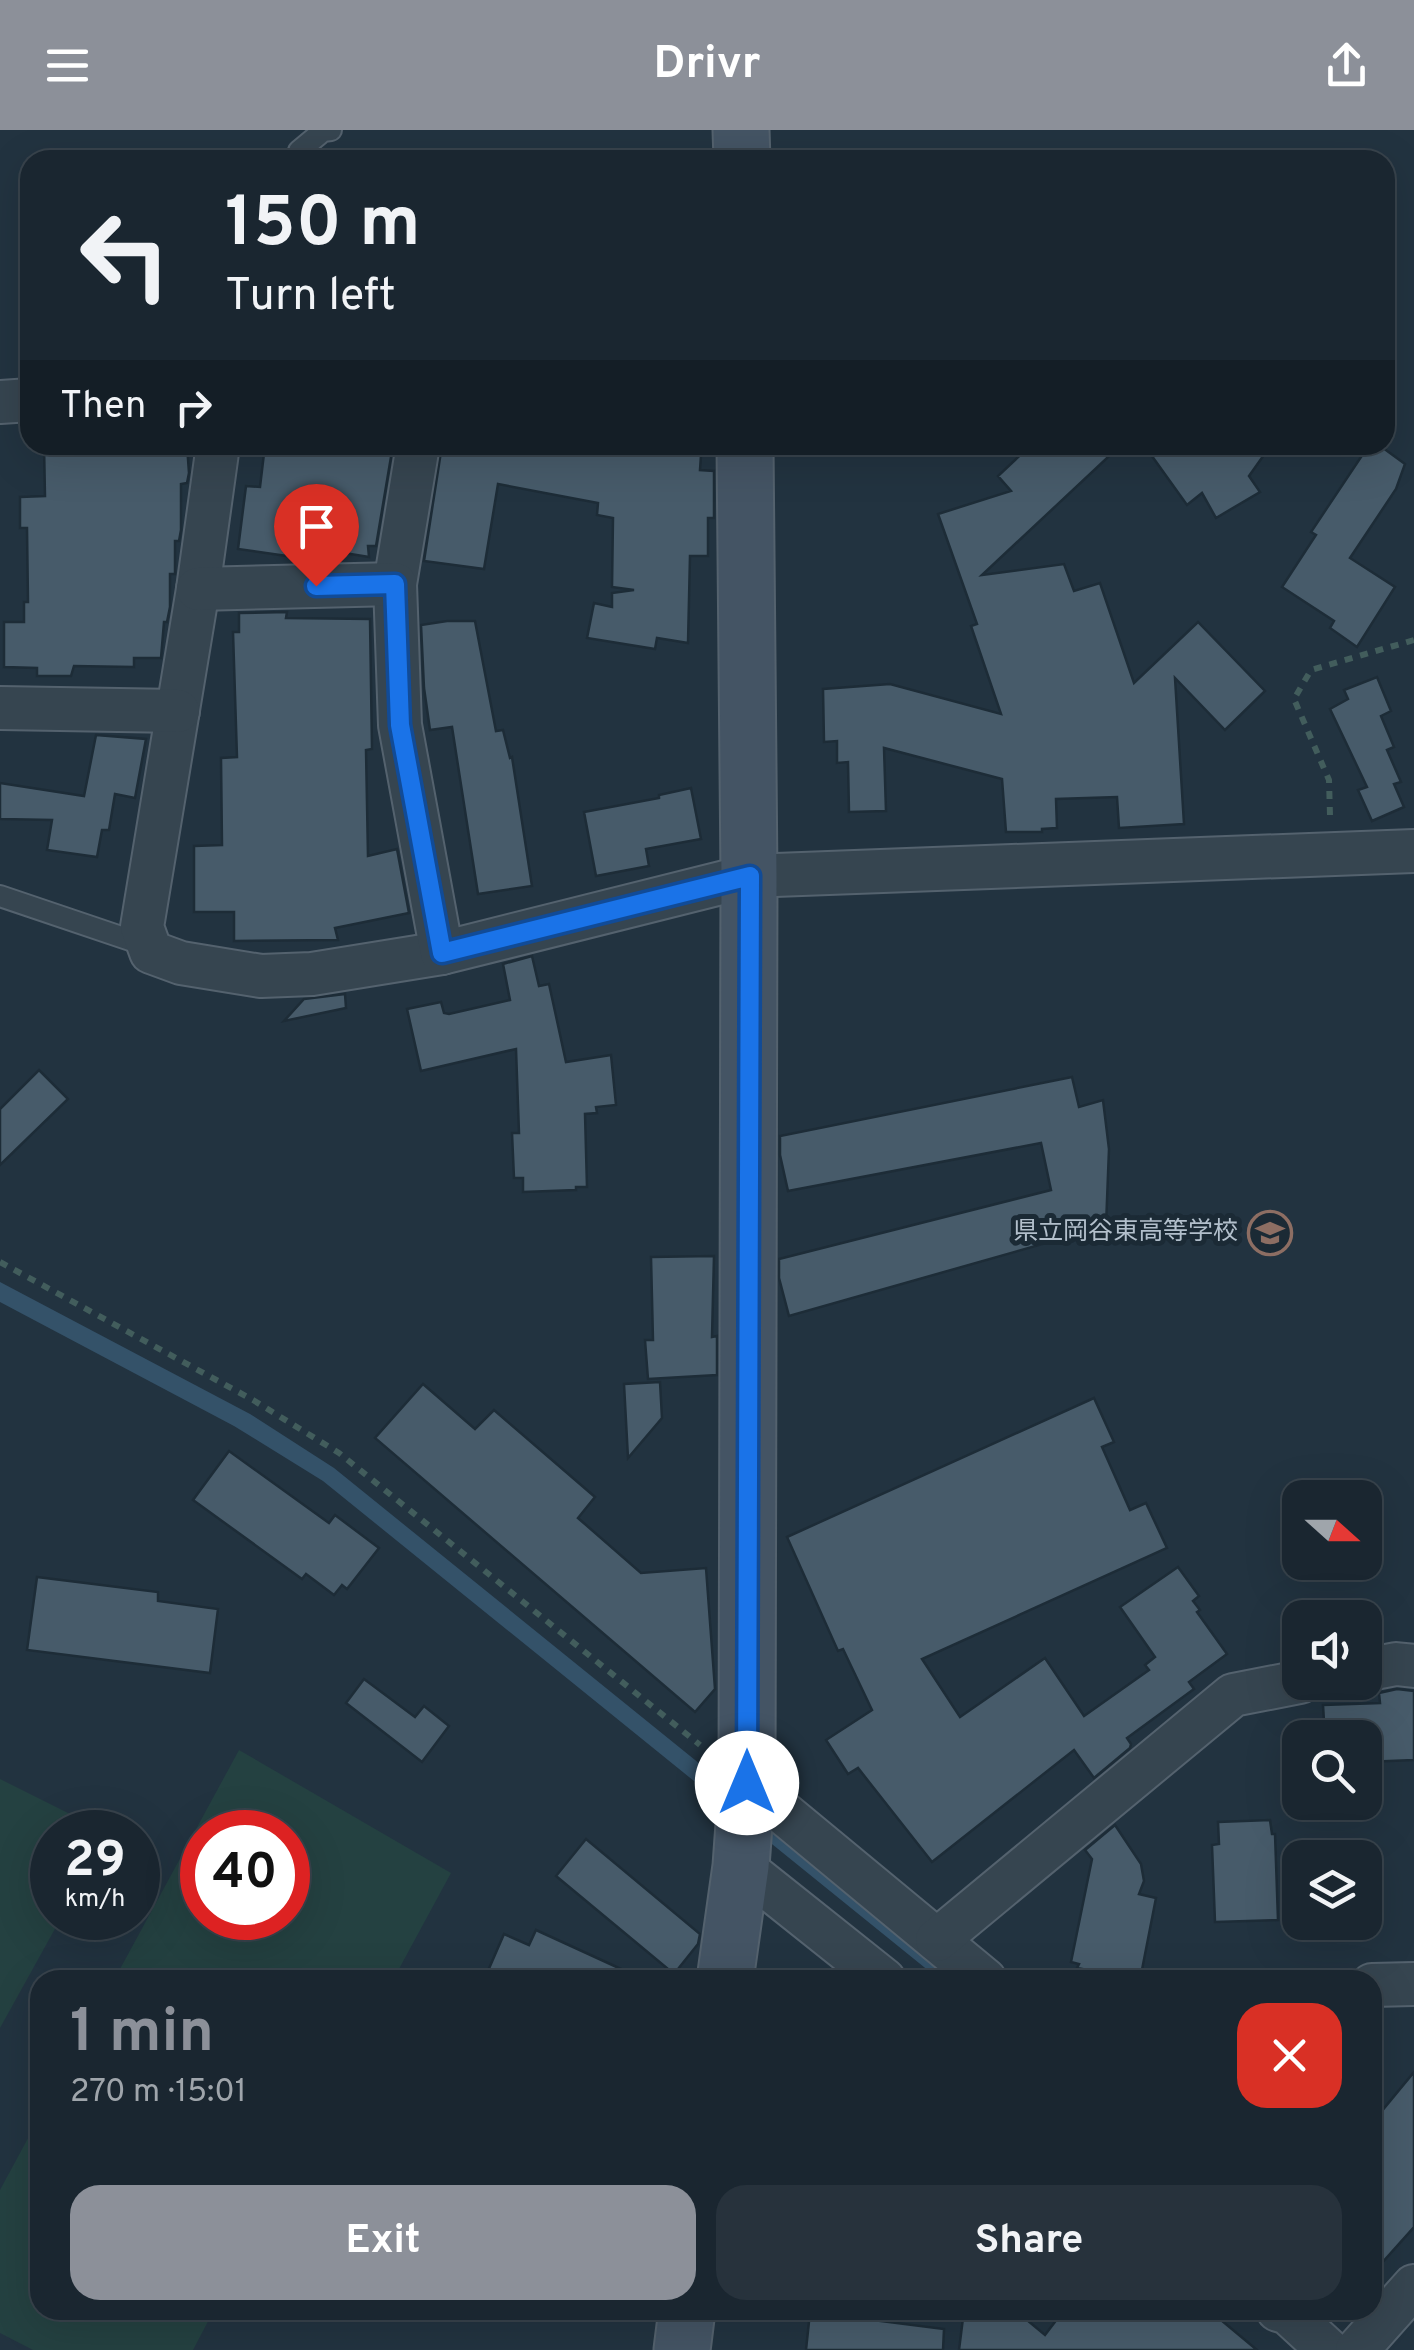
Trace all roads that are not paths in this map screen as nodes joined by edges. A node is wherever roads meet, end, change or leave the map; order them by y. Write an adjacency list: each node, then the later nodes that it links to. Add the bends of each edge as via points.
1 (330, 130): 2 (lane)
2 (300, 150)
3 (217, 455): 7 (street)
4 (416, 455): 6 (street)
5 (745, 455): 11 (street)
6 (395, 584): 7 (street); 14 (street, via 400,725)
7 (198, 588): 9 (street)
8 (0, 708): 9 (street)
9 (178, 711): 13 (street)
10 (1414, 851): 11 (street)
11 (750, 876): 14 (street); 18 (street)
12 (0, 896): 13 (lane, via 130,940)
13 (142, 927): 14 (street, via 151,952 181,964 261,976)
14 (442, 953)
15 (1414, 1666): 16 (street)
16 (1382, 1667)
17 (1282, 1685): 19 (street, via 1233,1695)
18 (744, 1825): 19 (street); 20 (street); 21 (street)
19 (937, 1940): 22 (street)
20 (726, 1970)
21 (875, 1970)
22 (973, 1970)
23 (1414, 1984): 24 (street)
24 (1382, 1985)
25 (1414, 2286): 26 (street)
26 (1382, 2317)
27 (686, 2320): 31 (street)
28 (1300, 2320): 30 (street)
29 (1378, 2320): 30 (street)
30 (1349, 2348)
31 (682, 2350)

